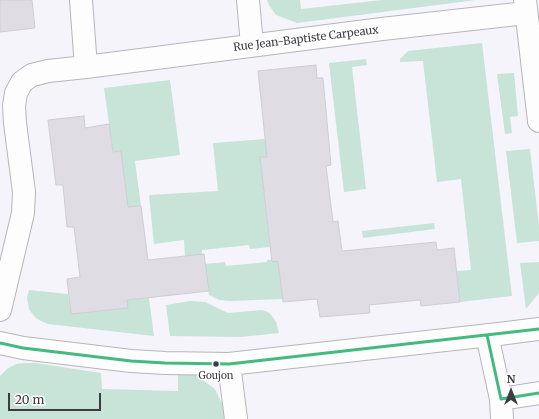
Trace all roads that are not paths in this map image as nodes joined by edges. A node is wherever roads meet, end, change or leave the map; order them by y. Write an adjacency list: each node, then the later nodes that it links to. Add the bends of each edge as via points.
1 (81, 0): 6 (street)
2 (248, 0): 4 (street)
3 (525, 7): 4 (street, Rue Jean-Baptiste Carpeaux, via 382,29); 5 (street)
4 (252, 45): 6 (street, Rue Jean-Baptiste Carpeaux)
5 (535, 49): 7 (street)
6 (86, 67): 8 (street, Rue Jean-Baptiste Carpeaux, via 32,75 22,82 16,93 14,106 24,192 23,213)
7 (539, 121)
8 (0, 310)
9 (539, 328): 10 (street)
10 (487, 335): 12 (street); 14 (street)
11 (0, 343): 12 (street, via 131,361)
12 (229, 364): 15 (street)
13 (539, 393): 14 (street)
14 (501, 409)
15 (236, 419)

